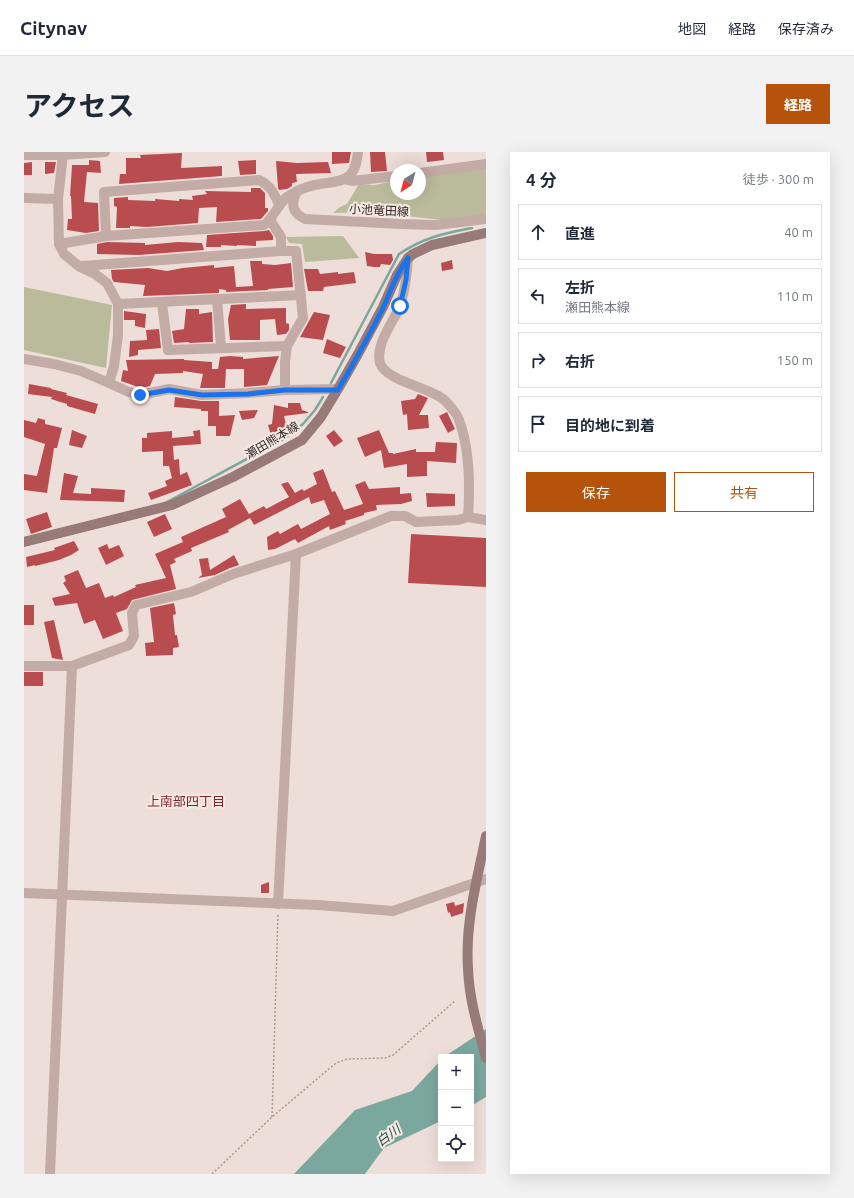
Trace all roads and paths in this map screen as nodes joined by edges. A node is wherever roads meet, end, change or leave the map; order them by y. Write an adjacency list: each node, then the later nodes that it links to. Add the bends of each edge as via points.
1 (105, 152): 4 (street)
2 (358, 152): 8 (street, via 355,168)
3 (24, 155): 4 (street)
4 (63, 155): 11 (street)
5 (486, 164): 6 (street)
6 (426, 172)
7 (390, 177): 8 (street)
8 (344, 180): 9 (street, via 316,184)
9 (297, 191): 12 (street); 13 (street, 小池竜田線, via 293,207 299,216 305,219 436,225)
10 (24, 198): 11 (street)
11 (58, 198): 17 (street)
12 (279, 204): 14 (street); 16 (street, via 267,184 258,180 104,192)
13 (486, 219)
14 (270, 220): 16 (street, via 259,226); 18 (street, via 280,237)
15 (486, 233): 19 (main road, 瀬田熊本線, via 432,245)
16 (106, 236): 17 (street)
17 (59, 244): 20 (street, via 64,254)
18 (281, 251): 20 (street); 21 (street, via 296,251)
19 (408, 258): 30 (main road, 瀬田熊本線); 31 (street, via 400,306 384,338 379,353 380,364 389,374 443,399 459,418 470,485)
20 (80, 267): 24 (street, via 107,283)
21 (301, 295): 22 (street); 25 (street, via 303,318)
22 (217, 299): 23 (street); 26 (street)
23 (162, 303): 24 (street); 26 (street, via 168,350)
24 (118, 304): 28 (street, via 118,335)
25 (287, 346): 26 (street); 29 (street)
26 (221, 347)
27 (24, 359): 28 (street, via 81,371)
28 (109, 382): 29 (street, via 140,395 169,390 202,395)
29 (285, 390): 30 (street)
30 (338, 390): 33 (main road, 瀬田熊本線, via 302,440 233,477 172,505)
31 (468, 517): 32 (street); 34 (street, via 458,520 416,522 406,516 391,516)
32 (486, 520)
33 (24, 542)
34 (296, 554): 36 (street, via 234,574 190,592 136,605 132,613 134,636 129,645); 42 (street)
35 (24, 666): 36 (street)
36 (72, 666): 41 (street)
37 (486, 836): 39 (main road)
38 (486, 879): 39 (street)
39 (476, 883): 42 (street, via 393,911); 44 (main road, via 470,914 468,969 472,1004)
40 (24, 893): 41 (street)
41 (62, 896): 42 (street); 46 (street)
42 (278, 904): 45 (path)
43 (455, 1001): 45 (path, via 393,1055 384,1058 347,1059 336,1063)
44 (486, 1058)
45 (272, 1117): 47 (path)
46 (50, 1174)
47 (212, 1174)

